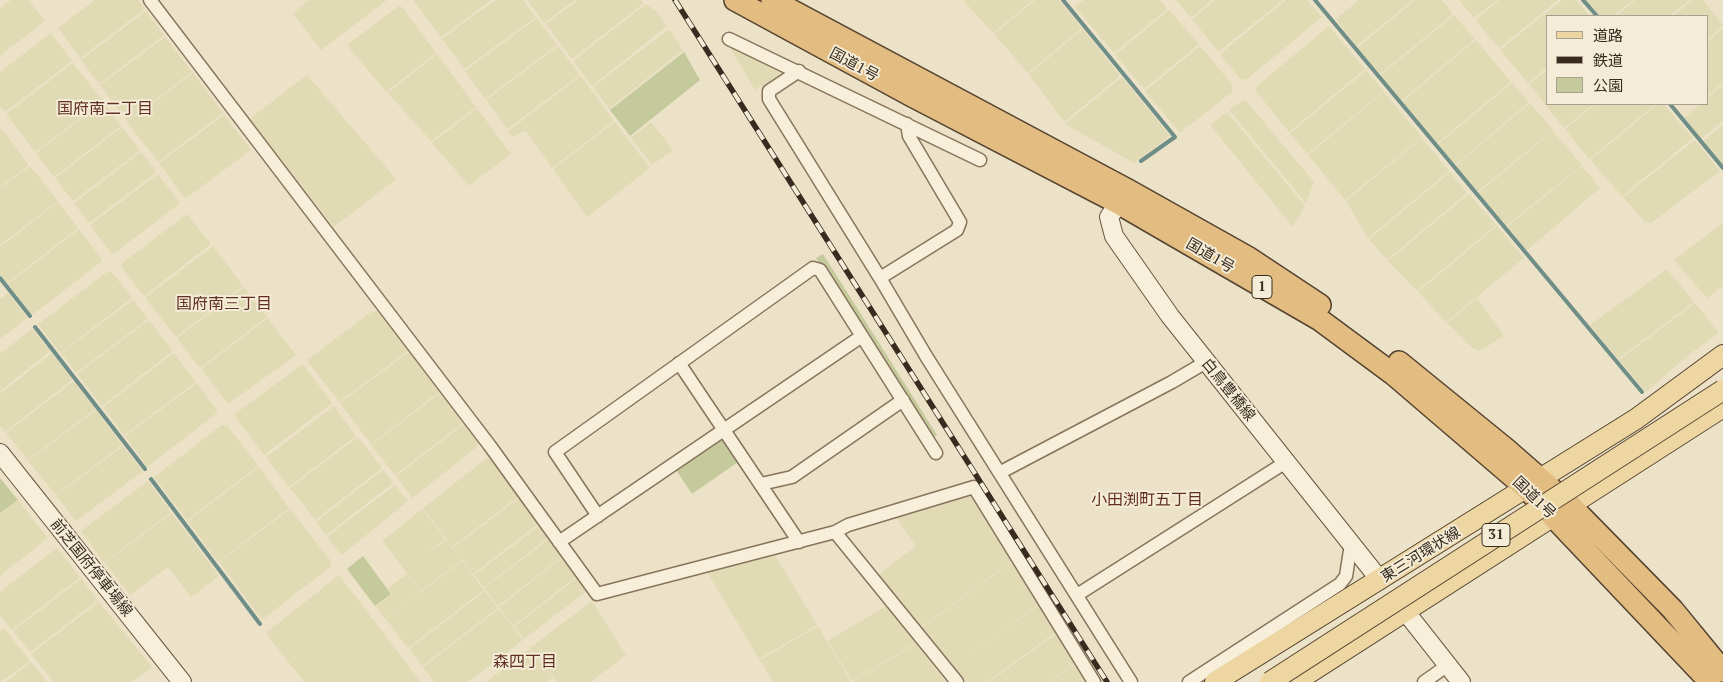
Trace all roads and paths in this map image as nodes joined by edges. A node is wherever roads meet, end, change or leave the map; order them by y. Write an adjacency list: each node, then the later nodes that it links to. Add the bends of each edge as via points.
1 (150, 0): 27 (street, via 490,446)
2 (735, 0): 8 (highway, 国道1号 / 1, via 903,92)
3 (772, 0): 8 (highway, 国道1号 / 1)
4 (729, 40): 5 (street)
5 (799, 71): 6 (street); 9 (street, via 769,91 769,99)
6 (907, 124): 7 (street); 9 (street, via 909,136 960,222 957,230)
7 (980, 160)
8 (1123, 197): 12 (main road, 白鳥豊橋線, via 1109,217 1114,236); 22 (highway, 国道1号 / 1, via 1249,258 1328,310 1403,364)
9 (880, 278): 21 (street)
10 (862, 336): 13 (street, via 820,270 813,268); 15 (street); 17 (street)
11 (1723, 355): 22 (main road, 東三河環状線 / 31, via 1636,419)
12 (1206, 362): 20 (main road, 白鳥豊橋線); 21 (street)
13 (679, 363): 17 (street); 25 (street, via 556,452)
14 (1723, 390): 41 (main road, 東三河環状線 / 31, bridge)
15 (903, 400): 19 (street); 23 (street, via 792,477)
16 (1723, 406): 24 (main road, 31)
17 (724, 430): 23 (street); 25 (street)
18 (0, 453): 35 (main road, 前芝国府停車場線)
19 (936, 453)
20 (1286, 462): 29 (main road, 白鳥豊橋線); 31 (street)
21 (1000, 472): 31 (street)
22 (1534, 483): 24 (highway, 国道1号 / 1); 30 (main road, 東三河環状線 / 31)
23 (761, 484): 28 (street)
24 (1562, 510): 32 (main road, 31); 34 (highway, 国道1号 / 1, via 1673,610); 45 (highway, 国道1号 / 1)
25 (598, 516): 27 (street)
26 (835, 532): 28 (street); 36 (street); 37 (street, via 974,487)
27 (559, 542): 28 (street, via 597,594)
28 (799, 542)
29 (1351, 544): 30 (main road, 白鳥豊橋線); 39 (street, via 1346,576 1340,584)
30 (1380, 580): 40 (main road, 東三河環状線 / 31)
31 (1077, 595): 38 (street)
32 (1405, 611): 33 (main road); 42 (main road, 31)
33 (1448, 665): 43 (street); 44 (main road)
34 (1723, 671)
35 (182, 682)
36 (956, 682)
37 (1094, 682)
38 (1131, 682)
39 (1189, 682)
40 (1215, 682)
41 (1270, 682)
42 (1295, 682)
43 (1424, 682)
44 (1461, 682)
45 (1710, 682)

